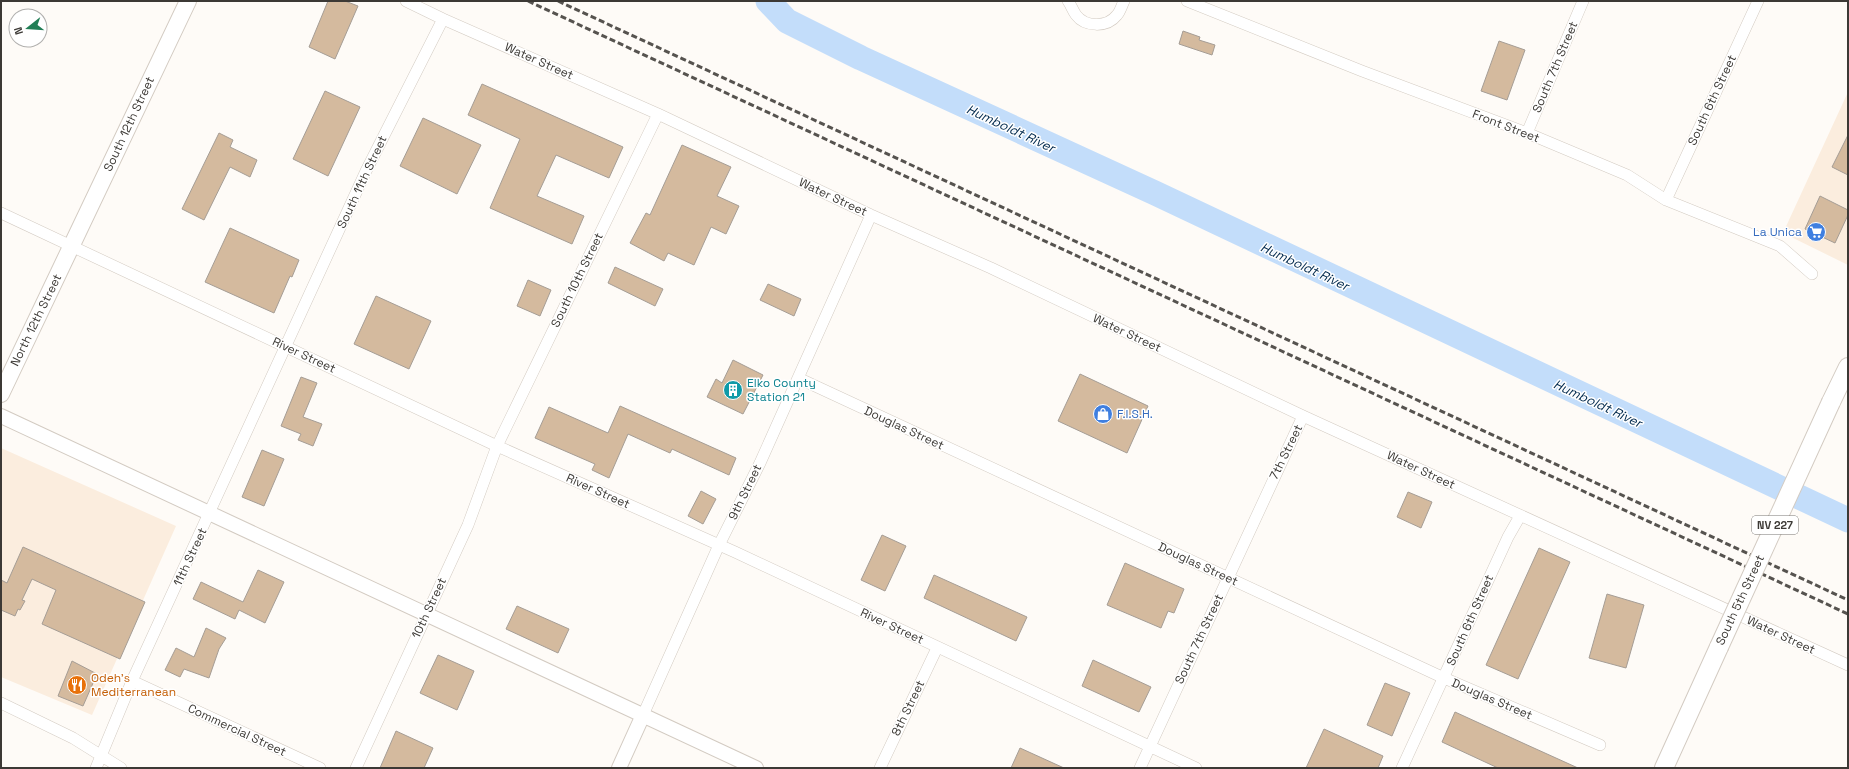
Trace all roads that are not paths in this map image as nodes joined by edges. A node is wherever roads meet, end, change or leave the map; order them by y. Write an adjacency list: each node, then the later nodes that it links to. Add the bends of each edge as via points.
1 (188, 1): 14 (main road, South 12th Street)
2 (406, 1): 8 (street, Water Street)
3 (1068, 1): 4 (street, via 1076,15 1094,25 1104,24 1117,16)
4 (1124, 1)
5 (1187, 1): 10 (street, Front Street)
6 (1583, 1): 10 (street, South 7th Street)
7 (1758, 1): 11 (street, South 6th Street)
8 (443, 19): 9 (street, Water Street); 16 (street, South 11th Street, via 366,171)
9 (658, 114): 13 (street, Water Street); 22 (street, South 10th Street)
10 (1527, 133): 11 (street, Front Street, via 1627,175)
11 (1666, 200): 15 (street, Front Street, via 1780,246)
12 (1, 213): 14 (street, River Street)
13 (871, 215): 18 (street, 9th Street); 21 (street, Water Street, via 991,268)
14 (71, 247): 16 (street, River Street); 19 (main road, North 12th Street)
15 (1812, 274)
16 (286, 346): 22 (street, River Street); 24 (street, 11th Street)
17 (1848, 367): 48 (main road, South 5th Street / NV 227, bridge)
18 (798, 378): 26 (street, 9th Street); 27 (street, Douglas Street)
19 (1, 394)
20 (1, 416): 24 (street)
21 (1303, 416): 23 (street, 7th Street); 25 (street, Water Street)
22 (497, 446): 26 (street, River Street); 28 (street, 10th Street, via 468,525)
23 (1269, 488): 27 (street, South 7th Street)
24 (211, 514): 28 (street); 32 (street, 11th Street)
25 (1520, 516): 30 (street, Water Street); 31 (street, South 6th Street)
26 (719, 545): 29 (street, River Street); 34 (street, 9th Street)
27 (1228, 578): 31 (street, Douglas Street); 36 (street, South 7th Street)
28 (426, 614): 34 (street); 41 (street, 10th Street)
29 (938, 648): 36 (street, River Street); 44 (street, 8th Street)
30 (1848, 665)
31 (1444, 678): 35 (street, Douglas Street); 47 (street, South 6th Street)
32 (132, 681): 37 (street, 11th Street); 40 (street, Commercial Street)
33 (1, 703): 37 (street, via 73,738)
34 (643, 716): 42 (street, 9th Street); 43 (street)
35 (1600, 745)
36 (1150, 747): 45 (street); 46 (street, River Street)
37 (101, 757): 38 (street, 11th Street); 39 (street)
38 (96, 768)
39 (121, 768)
40 (320, 768)
41 (356, 768)
42 (618, 768)
43 (756, 768)
44 (880, 768)
45 (1140, 768)
46 (1196, 768)
47 (1402, 768)
48 (1664, 768)

